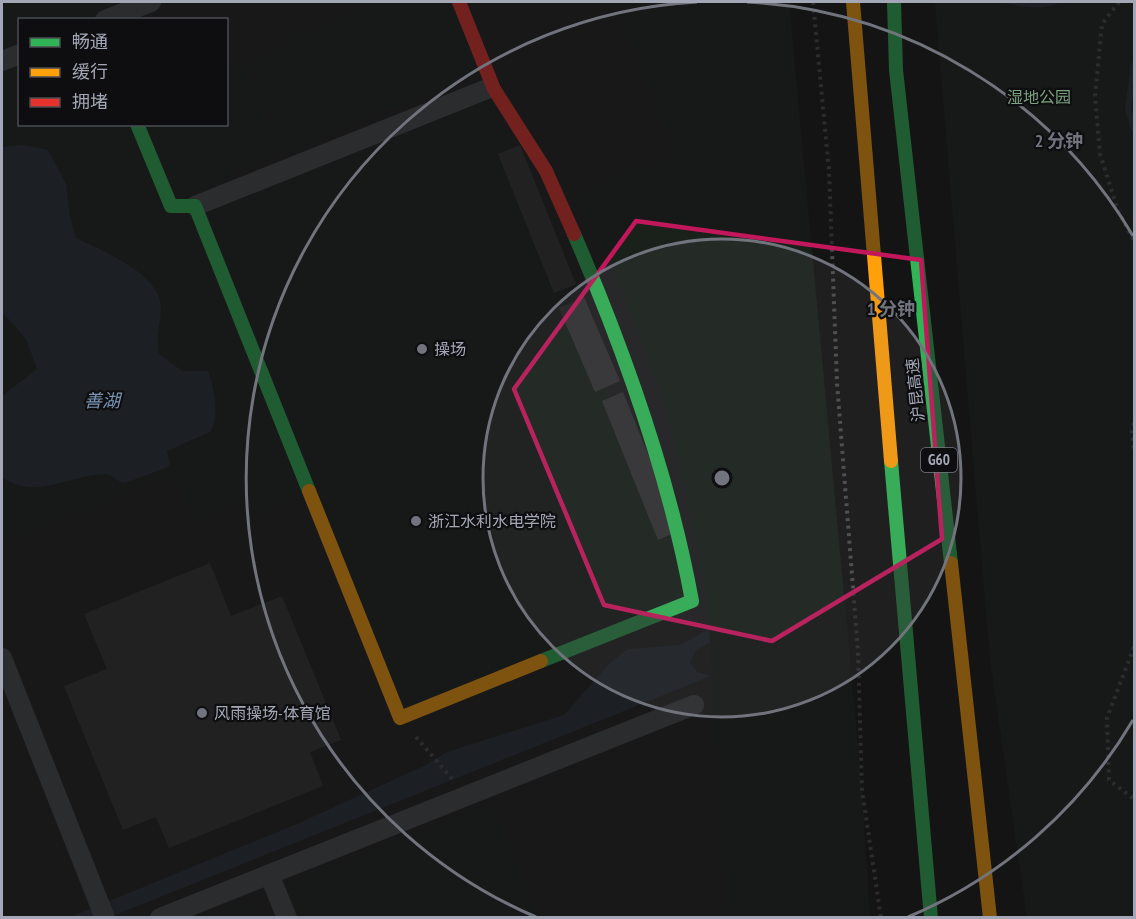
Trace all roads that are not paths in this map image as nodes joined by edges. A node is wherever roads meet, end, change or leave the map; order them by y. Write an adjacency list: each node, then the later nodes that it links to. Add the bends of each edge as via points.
1 (150, 2): 5 (street)
2 (459, 2): 10 (main road, via 494,89 546,171 594,281 643,411 679,531 692,601 400,718)
3 (853, 2): 17 (main road, 沪昆高速)
4 (894, 2): 18 (main road, 沪昆高速 / G60, via 896,70)
5 (110, 18)
6 (18, 55): 7 (street)
7 (2, 61)
8 (487, 89): 10 (street)
9 (138, 126): 10 (main road, via 171,206)
10 (195, 206)
11 (2, 658): 14 (street)
12 (694, 705): 13 (street)
13 (269, 874): 15 (street); 16 (street)
14 (102, 909)
15 (160, 918)
16 (287, 918)
17 (931, 918)
18 (990, 918)

